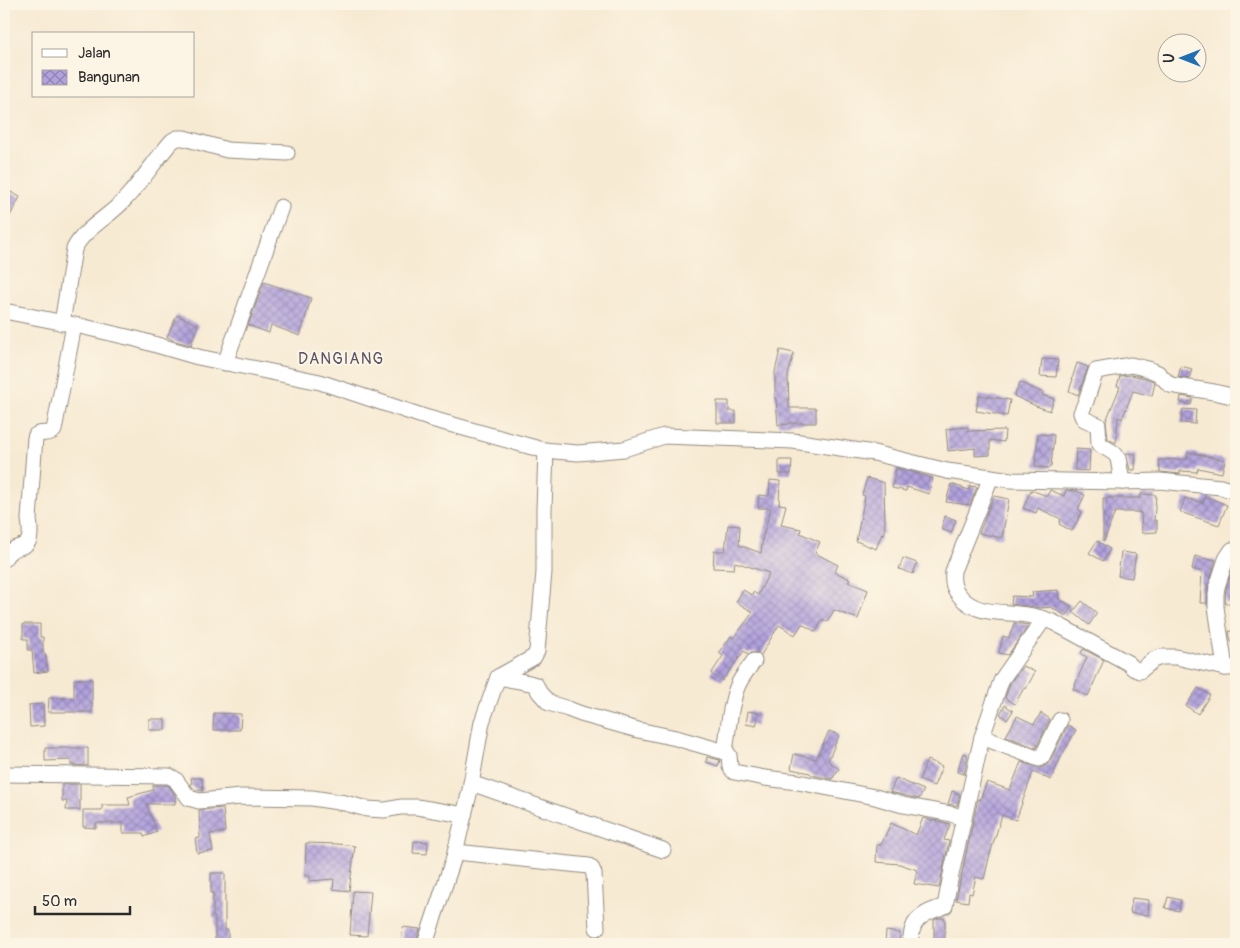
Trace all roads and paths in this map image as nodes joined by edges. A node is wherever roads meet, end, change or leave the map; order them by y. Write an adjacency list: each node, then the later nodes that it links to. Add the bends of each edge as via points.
1 (287, 153): 4 (street, via 228,150 184,138 172,141 119,206 78,240 74,249)
2 (281, 208): 5 (street)
3 (4, 310): 4 (street)
4 (68, 324): 5 (street); 12 (street, via 54,430 36,434 35,438 29,540 26,545 10,551)
5 (225, 363): 7 (street, via 320,382 428,418)
6 (1236, 397): 9 (street, via 1170,385 1158,373 1131,365 1096,371 1081,413 1084,419 1098,425 1099,444 1116,455)
7 (546, 450): 8 (street, via 578,453 624,449 664,436 792,441 874,453 947,471); 16 (street, via 544,572 537,651 534,657)
8 (991, 477): 9 (street); 13 (street, via 953,571 952,581 963,600 973,607)
9 (1122, 482): 10 (street, via 1196,484)
10 (1236, 492)
11 (1236, 550): 15 (street, via 1228,555 1216,594)
12 (4, 559)
13 (1044, 619): 15 (street, via 1140,671 1161,657); 18 (street, via 1002,679)
14 (754, 661): 19 (street, via 744,674 734,698)
15 (1230, 668)
16 (498, 677): 19 (street, via 536,685 550,702 581,714); 21 (street, via 482,722)
17 (1060, 720): 18 (street, via 1039,760)
18 (982, 737): 23 (street)
19 (725, 752): 23 (street, via 734,772 875,797)
20 (4, 774): 22 (street, via 169,776 190,798 198,801 241,797 312,798 367,809 417,807)
21 (471, 783): 22 (street); 24 (street)
22 (464, 815): 25 (street)
23 (964, 818): 28 (street, via 945,906 921,917 913,926)
24 (663, 850)
25 (456, 852): 26 (street, via 589,866 594,874); 27 (street)
26 (597, 928)
27 (425, 944)
28 (910, 944)

